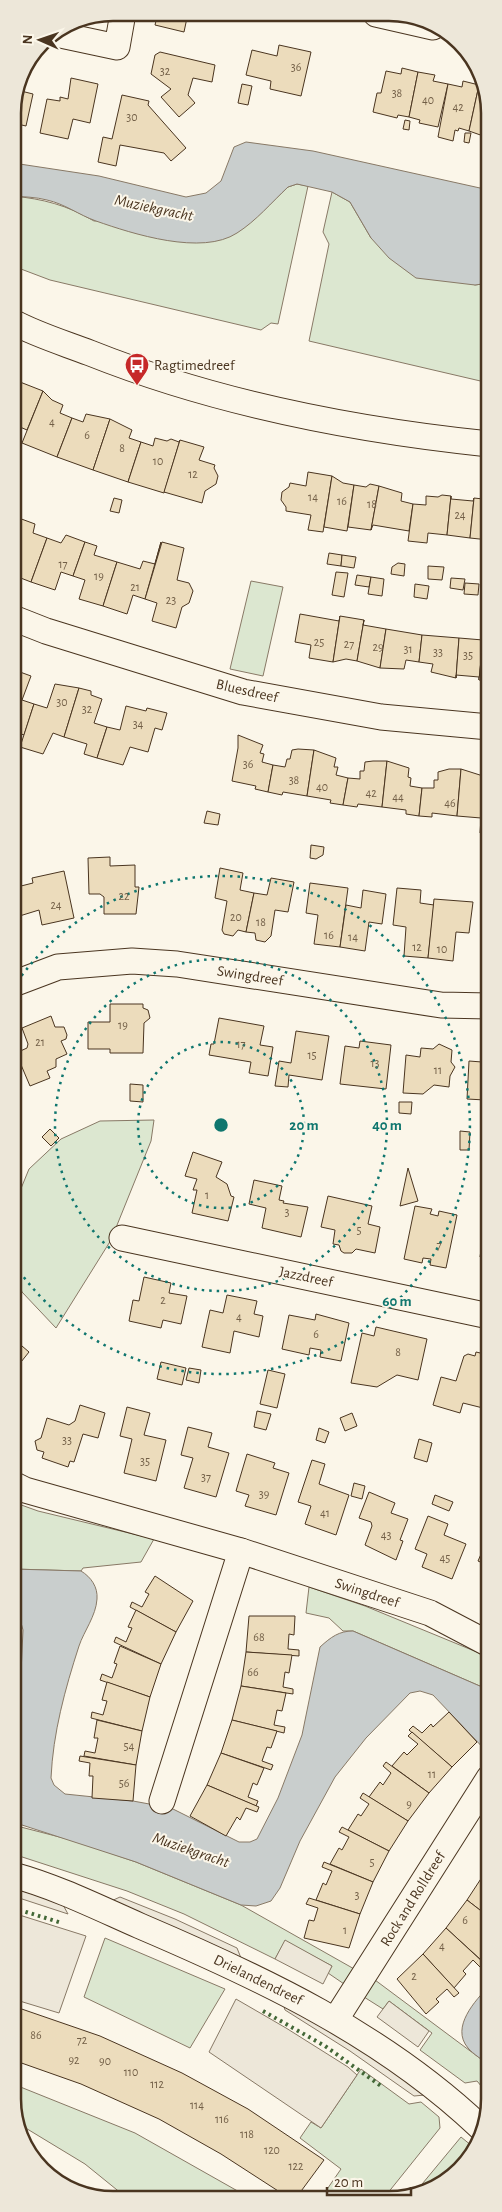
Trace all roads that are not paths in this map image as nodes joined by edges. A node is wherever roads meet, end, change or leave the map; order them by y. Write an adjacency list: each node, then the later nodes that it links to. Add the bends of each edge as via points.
1 (121, 21): 2 (street, via 116,47)
2 (65, 36)
3 (21, 325): 4 (street, via 139,373 267,409 435,439)
4 (481, 443)
5 (21, 621): 6 (street, Bluesdreef, via 46,632 243,692 381,717)
6 (481, 726)
7 (21, 981): 8 (street, Swingdreef, via 58,966 132,961 177,964 440,1005)
8 (481, 1006)
9 (122, 1238): 10 (street, Jazzdreef)
10 (481, 1314)
11 (21, 1488): 12 (street, Swingdreef)
12 (241, 1551): 13 (street, Swingdreef, via 430,1614); 15 (street)
13 (481, 1640)
14 (481, 1791): 17 (street, Rock and Rolldreef)
15 (162, 1801)
16 (21, 1878): 17 (street, Drielandendreef, via 173,1940)
17 (336, 2019): 18 (street, Drielandendreef, via 394,2057)
18 (477, 2125)

